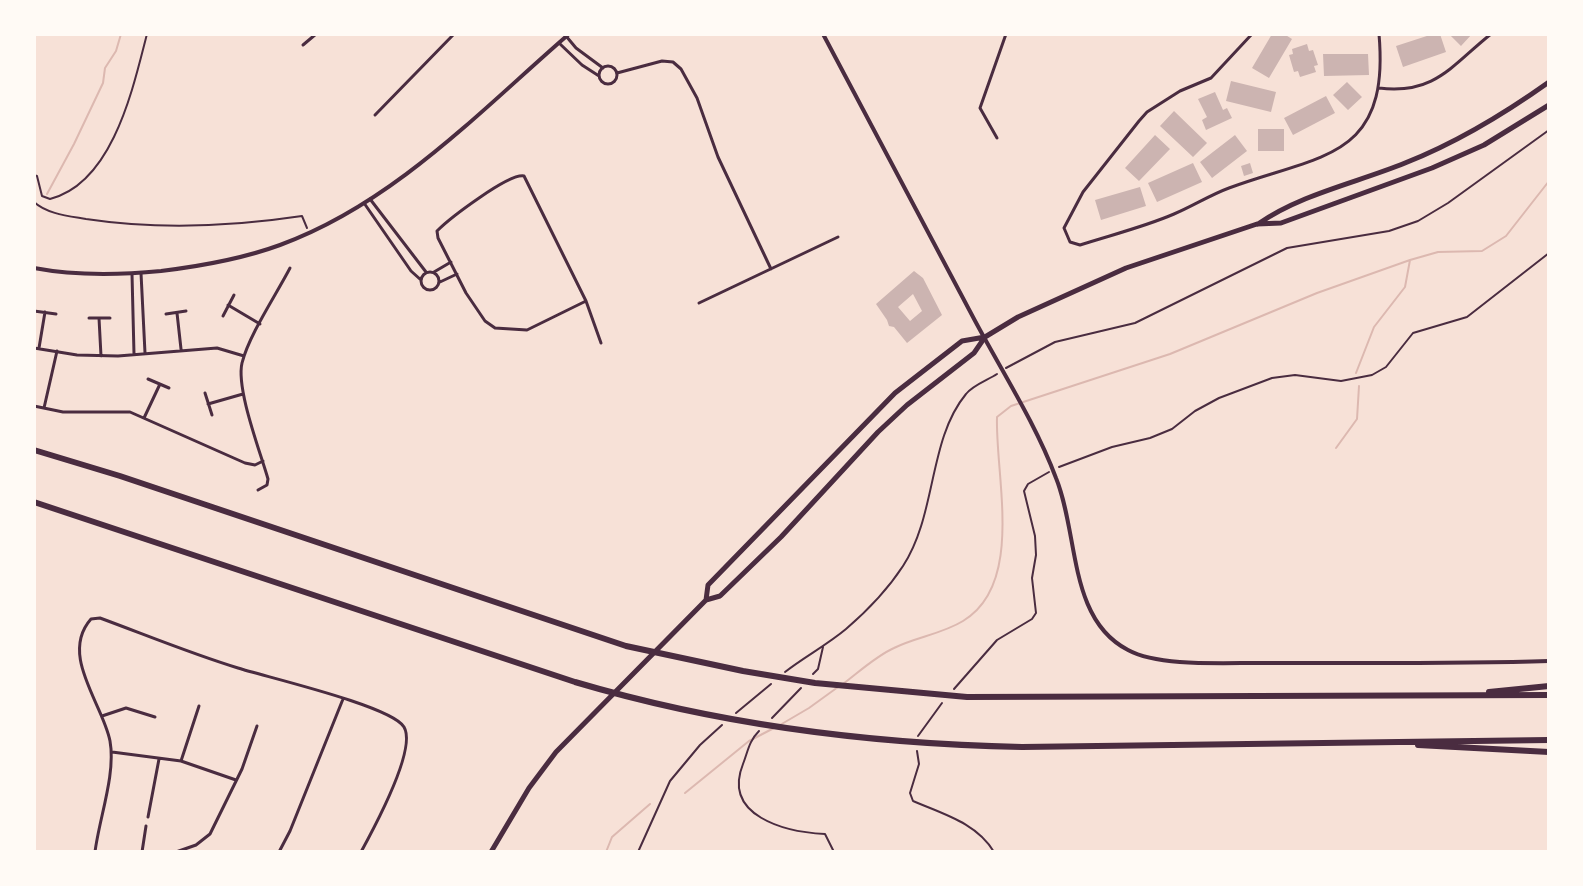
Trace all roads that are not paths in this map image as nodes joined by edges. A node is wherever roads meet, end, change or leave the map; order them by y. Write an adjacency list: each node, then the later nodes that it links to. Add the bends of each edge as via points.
1 (316, 34): 12 (street)
2 (454, 34): 19 (street)
3 (823, 34): 51 (main road)
4 (1006, 34): 20 (street, via 980,108)
5 (1252, 34): 17 (street, via 1211,78 1147,112 1072,210 1064,228 1070,242 1080,245 1159,220 1227,189 1333,154 1359,130)
6 (1320, 34): 7 (street)
7 (1337, 34)
8 (1379, 34): 17 (street)
9 (1491, 34): 17 (street, via 1430,83 1398,91)
10 (568, 35): 11 (main road); 13 (street)
11 (559, 43): 15 (street); 21 (main road, via 425,159)
12 (303, 45)
13 (603, 68): 14 (street, via 611,66); 15 (street)
14 (617, 73): 15 (street, via 609,85); 28 (street, via 662,61 681,69)
15 (599, 76)
16 (1549, 82): 23 (main road, via 1459,139 1279,209)
17 (1379, 88)
18 (1549, 105): 23 (main road, via 1484,145 1432,168 1281,223)
19 (375, 115)
20 (997, 138)
21 (370, 199): 22 (main road); 29 (street)
22 (364, 203): 31 (main road, via 281,245 196,267); 34 (street)
23 (1257, 224): 51 (main road, via 1090,282)
24 (838, 237): 28 (street)
25 (451, 262): 30 (street); 33 (street); 37 (street, via 437,236 439,229 522,175)
26 (34, 268): 32 (main road)
27 (290, 268): 50 (street)
28 (771, 269): 38 (street)
29 (426, 272): 30 (street); 34 (street)
30 (434, 272): 35 (street)
31 (141, 273): 32 (main road); 56 (street)
32 (132, 274): 57 (street)
33 (457, 274): 35 (street); 37 (street, via 485,321 503,330 534,328)
34 (421, 280): 35 (street, via 431,290)
35 (440, 282)
36 (234, 295): 39 (street)
37 (586, 301): 52 (street)
38 (699, 303)
39 (228, 305): 46 (street); 50 (street)
40 (34, 311): 42 (street)
41 (186, 311): 43 (street)
42 (45, 312): 44 (street); 53 (street)
43 (177, 313): 45 (street); 54 (street)
44 (56, 314)
45 (166, 314)
46 (223, 316)
47 (89, 318): 48 (street)
48 (99, 318): 49 (street); 58 (street)
49 (110, 318)
50 (260, 324): 59 (street)
51 (985, 337): 74 (main road, via 974,353 878,432 720,596); 74 (main road, via 962,341 895,393 708,585); 75 (main road, via 1055,475 1085,604 1109,638 1138,655 1210,662)
52 (601, 343)
53 (36, 348): 55 (street)
54 (181, 349): 56 (street); 59 (street, via 217,348)
55 (57, 351): 58 (street); 67 (street)
56 (145, 353): 57 (street)
57 (134, 355): 58 (street)
58 (101, 356)
59 (244, 356): 64 (street)
60 (148, 379): 61 (street)
61 (160, 384): 62 (street); 69 (street)
62 (169, 388)
63 (205, 393): 65 (street)
64 (244, 394): 65 (street); 71 (street)
65 (208, 404): 68 (street)
66 (34, 406): 67 (street)
67 (44, 408): 69 (street, via 130,412)
68 (212, 415)
69 (144, 418): 71 (street, via 245,463)
70 (34, 450): 77 (highway, via 616,643 714,666 815,683 967,697)
71 (263, 461): 72 (street, via 267,485)
72 (258, 490)
73 (34, 502): 85 (highway, via 575,682 758,724 935,745)
74 (706, 600): 98 (main road, via 556,752)
75 (1549, 661)
76 (1549, 686): 77 (highway)
77 (1447, 695): 78 (highway)
78 (1549, 695)
79 (343, 699): 81 (street, via 100,618 84,626 81,661); 96 (street); 97 (street, via 406,730 396,781)
80 (199, 706): 89 (street)
81 (102, 716): 82 (street, via 126,708); 86 (street)
82 (155, 717)
83 (257, 726): 90 (street)
84 (1549, 740): 85 (highway)
85 (1359, 741): 87 (highway)
86 (111, 752): 88 (street); 93 (street)
87 (1549, 752)
88 (159, 759): 89 (street); 91 (street)
89 (181, 761): 90 (street)
90 (236, 780): 95 (street, via 210,834)
91 (148, 817)
92 (146, 826): 94 (street)
93 (95, 852)
94 (142, 852)
95 (176, 852)
96 (279, 852)
97 (361, 852)
98 (491, 852)

